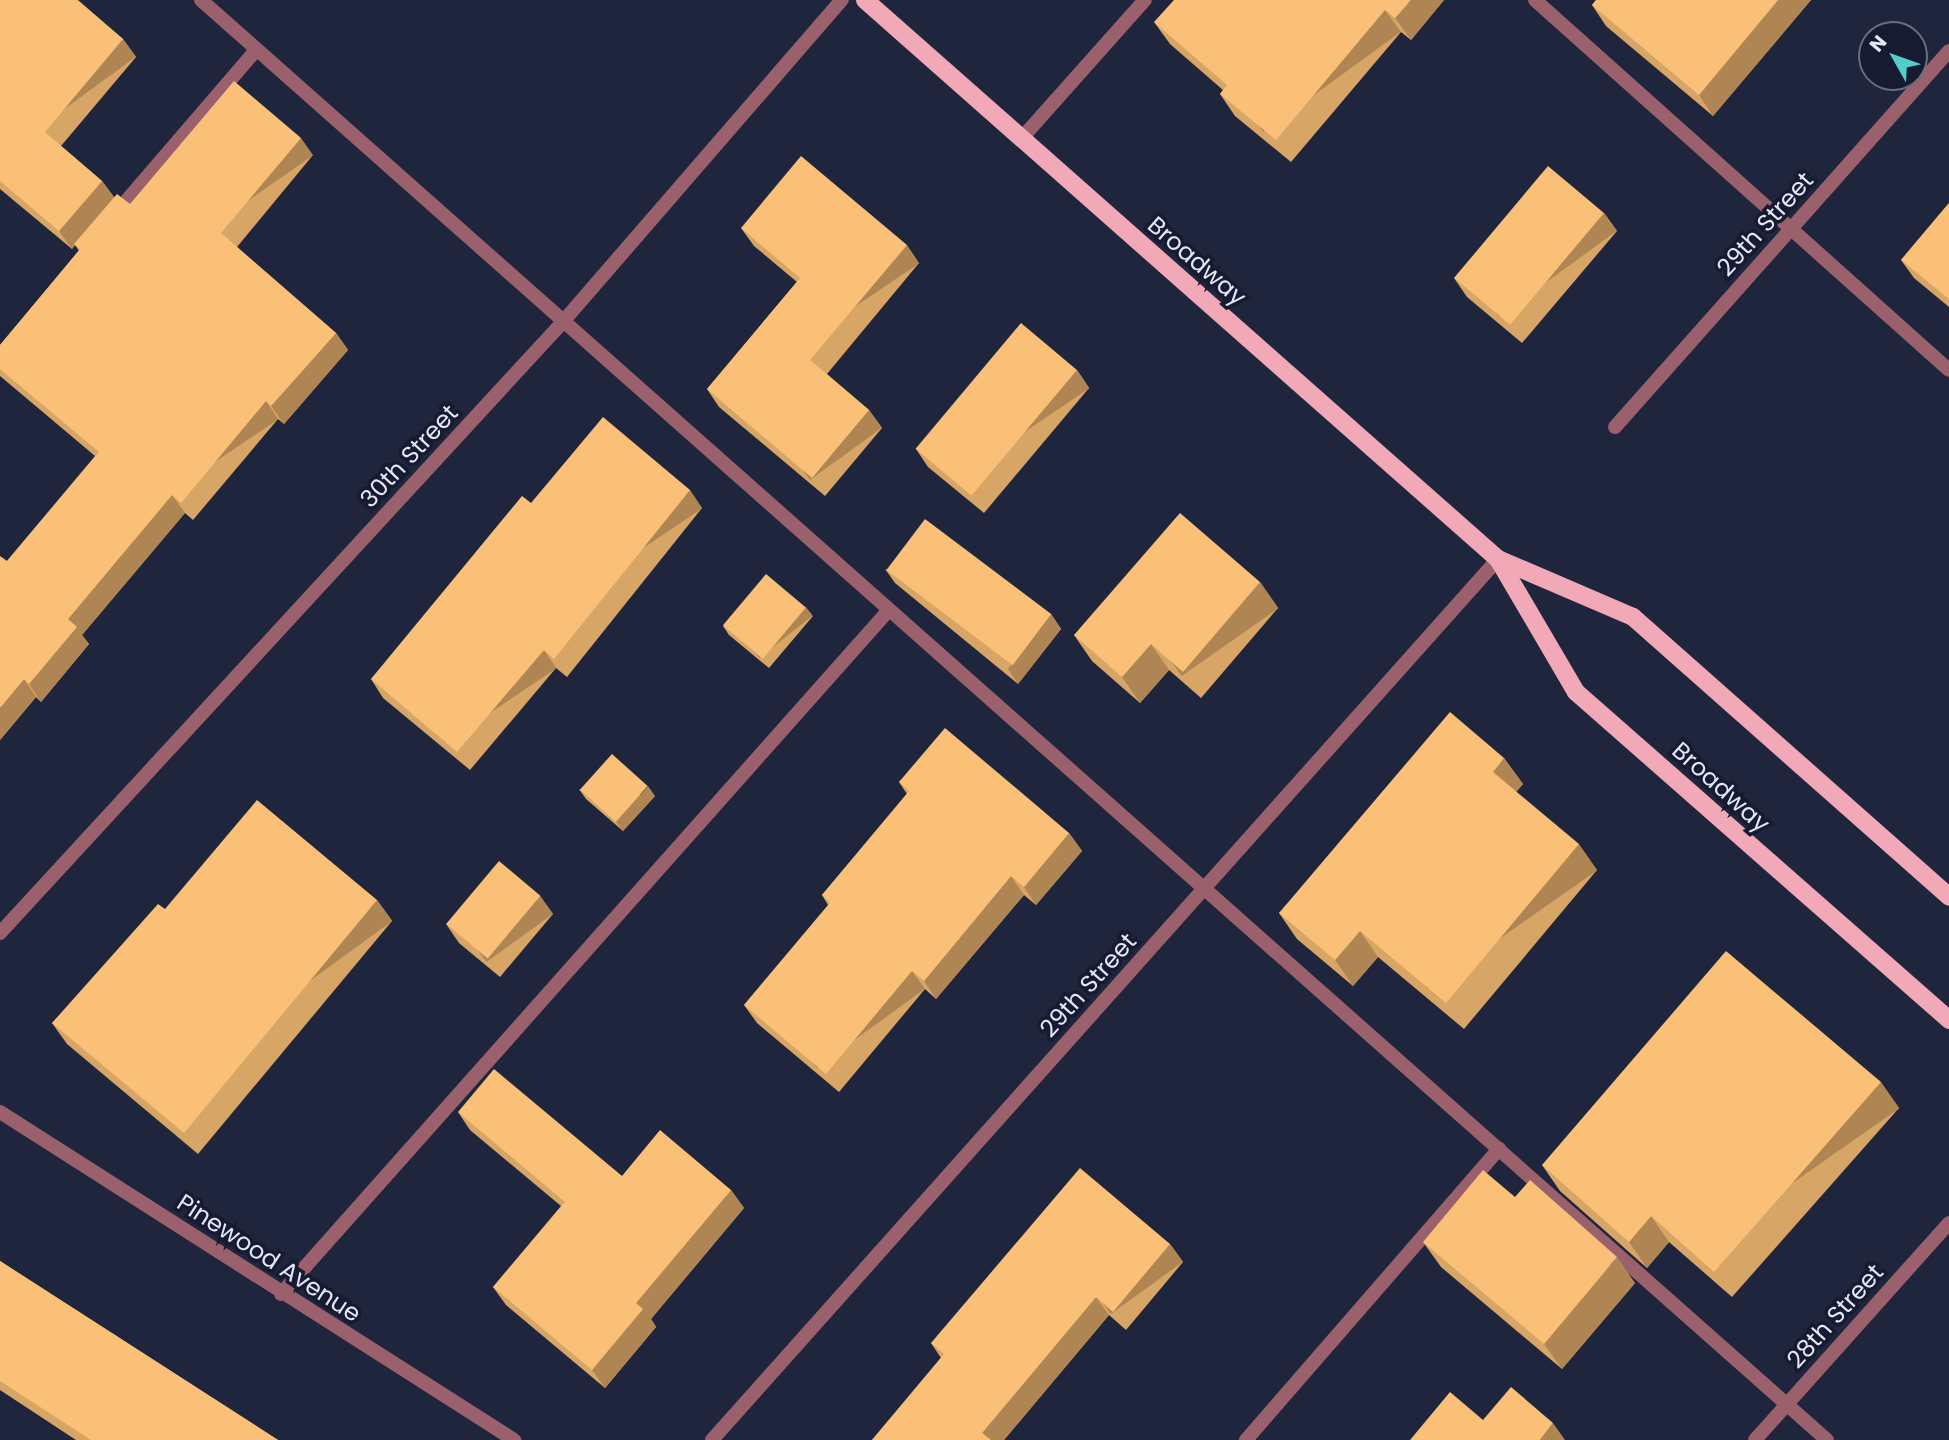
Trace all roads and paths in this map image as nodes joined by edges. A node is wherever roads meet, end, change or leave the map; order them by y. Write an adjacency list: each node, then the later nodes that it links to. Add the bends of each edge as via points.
1 (201, 0): 6 (street)
2 (842, 0): 11 (street, 30th Street)
3 (865, 0): 8 (main road, Broadway)
4 (1145, 0): 8 (street)
5 (1535, 0): 10 (street)
6 (256, 50): 9 (street); 11 (street)
7 (1949, 51): 10 (street, 29th Street)
8 (1021, 139): 14 (main road, Broadway)
9 (106, 224)
10 (1792, 228): 12 (street); 13 (street, 29th Street)
11 (561, 324): 15 (street); 18 (street, 30th Street)
12 (1949, 370)
13 (1615, 427)
14 (1498, 559): 16 (street, 29th Street); 17 (main road, Broadway, via 1633,617); 19 (main road, Broadway, via 1576,692)
15 (888, 611): 16 (street); 23 (street)
16 (1204, 888): 21 (street); 26 (street, 29th Street)
17 (1949, 897)
18 (0, 933)
19 (1949, 1020)
20 (0, 1112): 23 (street, Pinewood Avenue)
21 (1499, 1149): 24 (street); 27 (street)
22 (1949, 1223): 24 (street, 28th Street)
23 (281, 1294): 25 (street, Pinewood Avenue)
24 (1787, 1404): 28 (street, 28th Street); 29 (street)
25 (514, 1440)
26 (712, 1440)
27 (1246, 1440)
28 (1755, 1440)
29 (1827, 1440)

